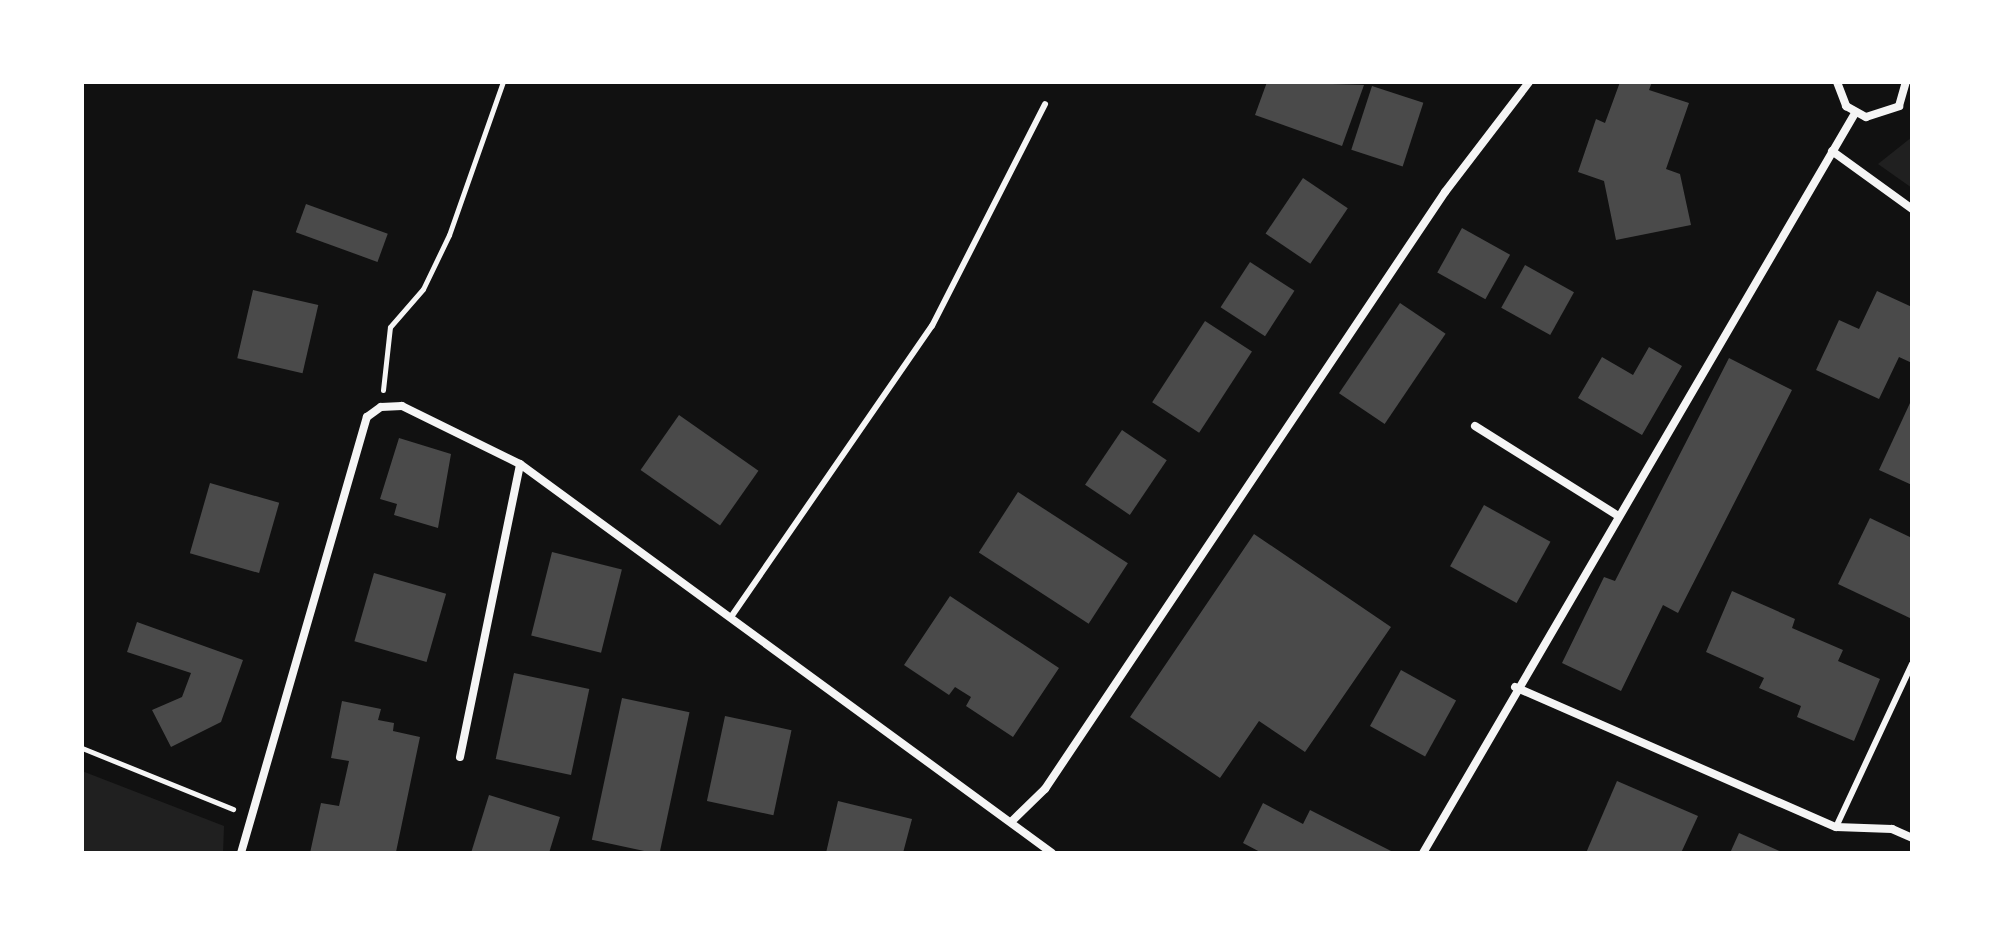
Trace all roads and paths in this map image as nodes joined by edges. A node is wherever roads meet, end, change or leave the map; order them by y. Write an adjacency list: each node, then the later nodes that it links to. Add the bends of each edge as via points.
1 (503, 82): 9 (path, via 449,235 423,289 390,327)
2 (1529, 82): 19 (street, via 1445,192 1045,789)
3 (1837, 82): 6 (street)
4 (1908, 88): 6 (street, via 1889,114)
5 (1045, 104): 13 (lane, via 932,326)
6 (1855, 113): 7 (street)
7 (1832, 151): 8 (street); 12 (street)
8 (1912, 209)
9 (381, 407): 11 (street, via 434,417); 18 (street, via 367,417 359,442)
10 (1475, 426): 12 (street)
11 (520, 464): 13 (street); 17 (street)
12 (1617, 515): 15 (street)
13 (731, 617): 19 (street)
14 (1912, 664): 20 (lane)
15 (1515, 687): 20 (street); 24 (street)
16 (82, 748): 18 (path)
17 (460, 757)
18 (253, 816): 22 (street)
19 (1012, 821): 23 (street)
20 (1836, 827): 21 (street, via 1892,829)
21 (1912, 838)
22 (241, 853)
23 (1052, 853)
24 (1423, 853)

